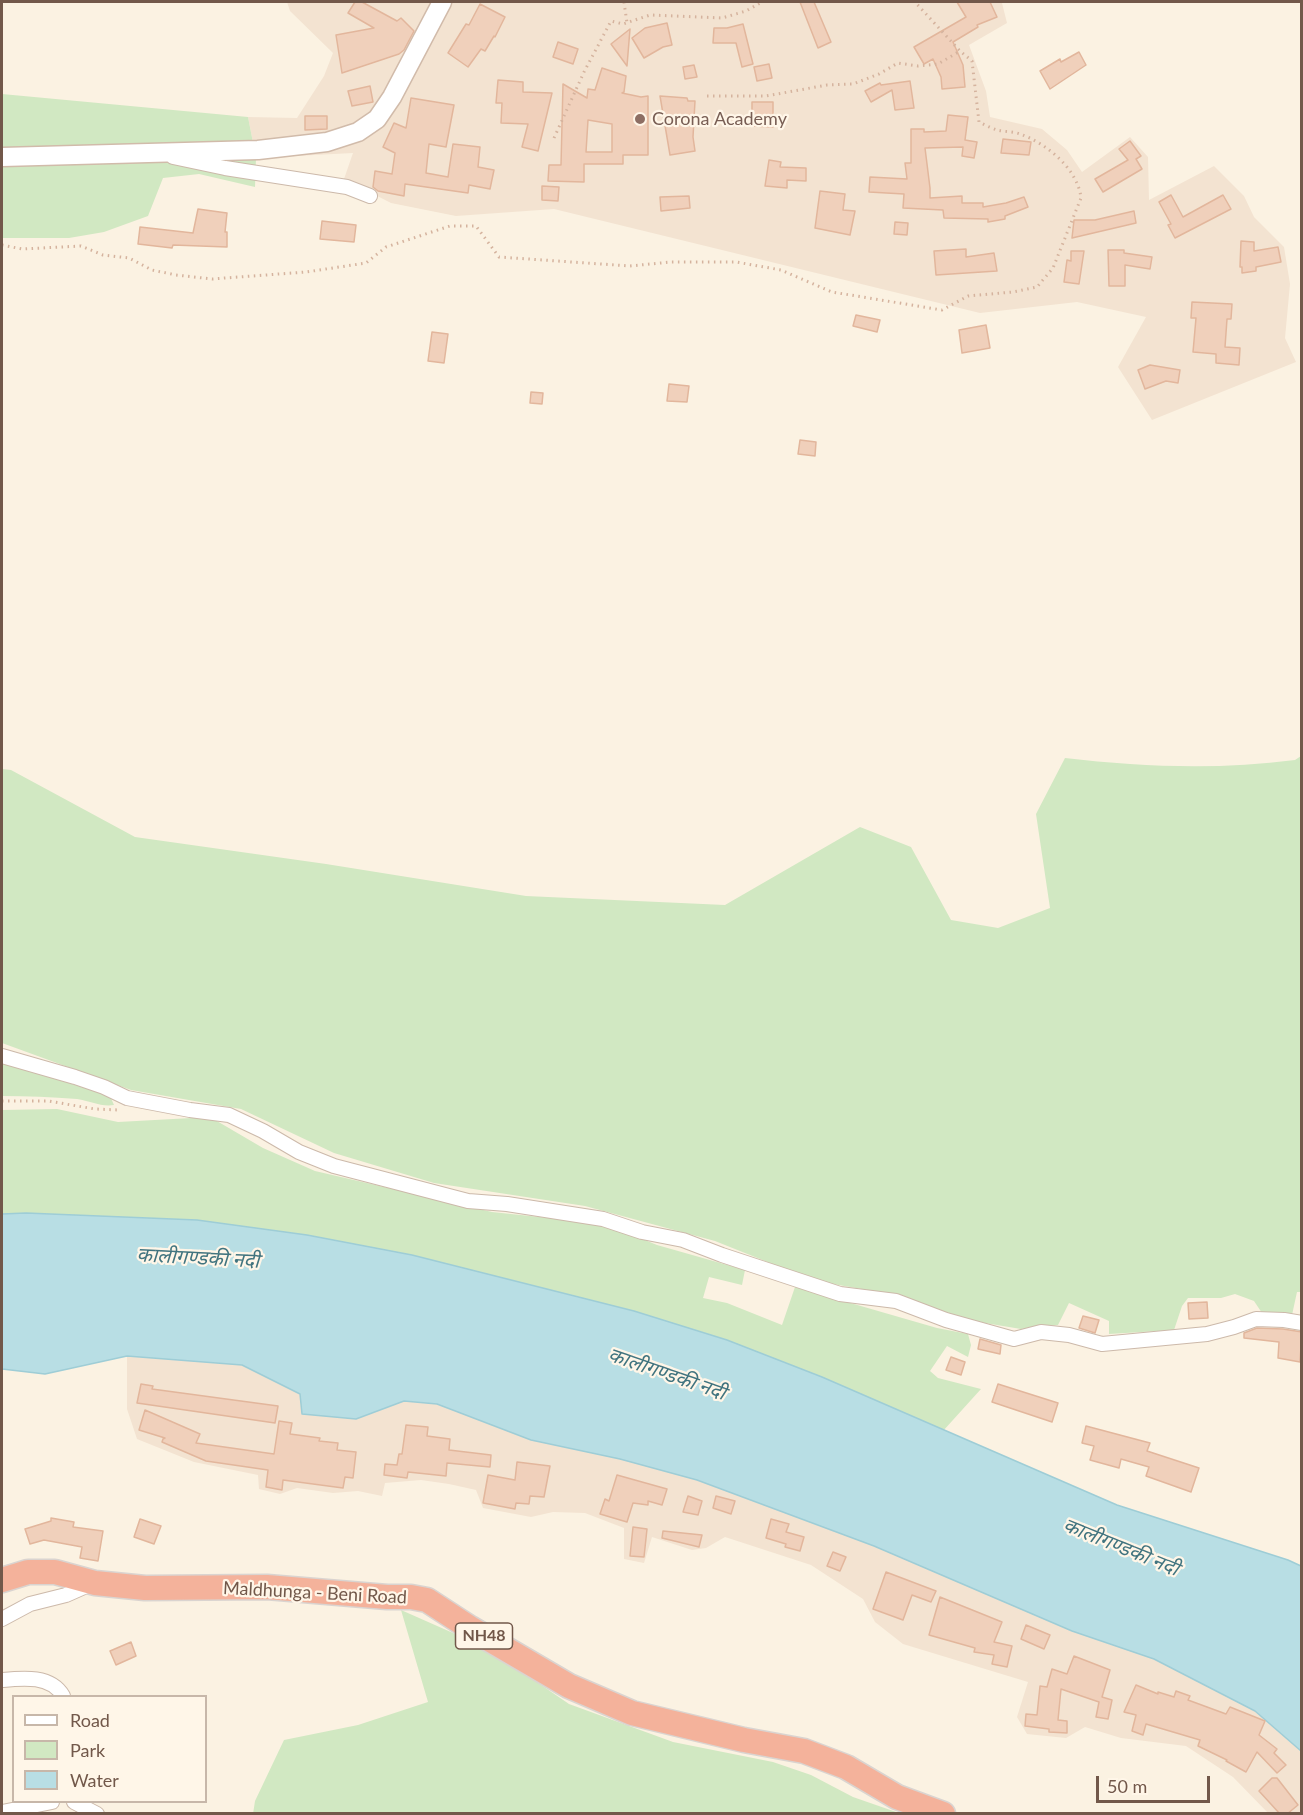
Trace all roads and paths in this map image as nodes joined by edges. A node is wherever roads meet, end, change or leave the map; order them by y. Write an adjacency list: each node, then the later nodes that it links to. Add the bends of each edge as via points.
1 (442, 2): 9 (street, via 378,119 358,132 327,142 258,150)
2 (624, 2): 5 (path)
3 (762, 2): 5 (path, via 722,18 650,15)
4 (915, 2): 6 (path)
5 (627, 22): 8 (path, via 611,21)
6 (960, 51): 7 (path, via 938,64 898,63 853,84 766,96); 12 (path, via 972,61 980,122 996,130 1019,133 1047,148 1074,176 1081,198 1053,268 1037,287 968,296 942,310 832,292 781,270 736,262 630,266 499,257 476,226 450,225 386,247 366,263 212,279 152,270 129,258 103,255 81,246 22,249)
7 (707, 96)
8 (554, 138)
9 (150, 152): 10 (street); 11 (street, via 347,187)
10 (2, 157)
11 (370, 196)
12 (2, 245)
13 (2, 1056): 14 (street, via 75,1077)
14 (127, 1098): 15 (path, via 124,1110 48,1101); 16 (street, via 229,1115 298,1152 441,1195 603,1218 642,1232 683,1240 840,1294 896,1301 1014,1339 1041,1332 1102,1344 1208,1334 1256,1319)
15 (2, 1101)
16 (1302, 1323)
17 (2, 1580): 18 (highway, Maldhunga - Beni Road / NH48, via 28,1572 55,1572)
18 (95, 1582): 19 (street); 27 (highway, Maldhunga - Beni Road / NH48, via 145,1588 267,1587 427,1600 568,1686 632,1713 804,1751 846,1767 897,1797)
19 (2, 1618)
20 (2, 1680): 21 (street, via 40,1679)
21 (62, 1695)
22 (47, 1803): 25 (street)
23 (76, 1803): 26 (street)
24 (101, 1803): 26 (street, via 105,1811)
25 (2, 1812)
26 (98, 1814)
27 (943, 1814)

